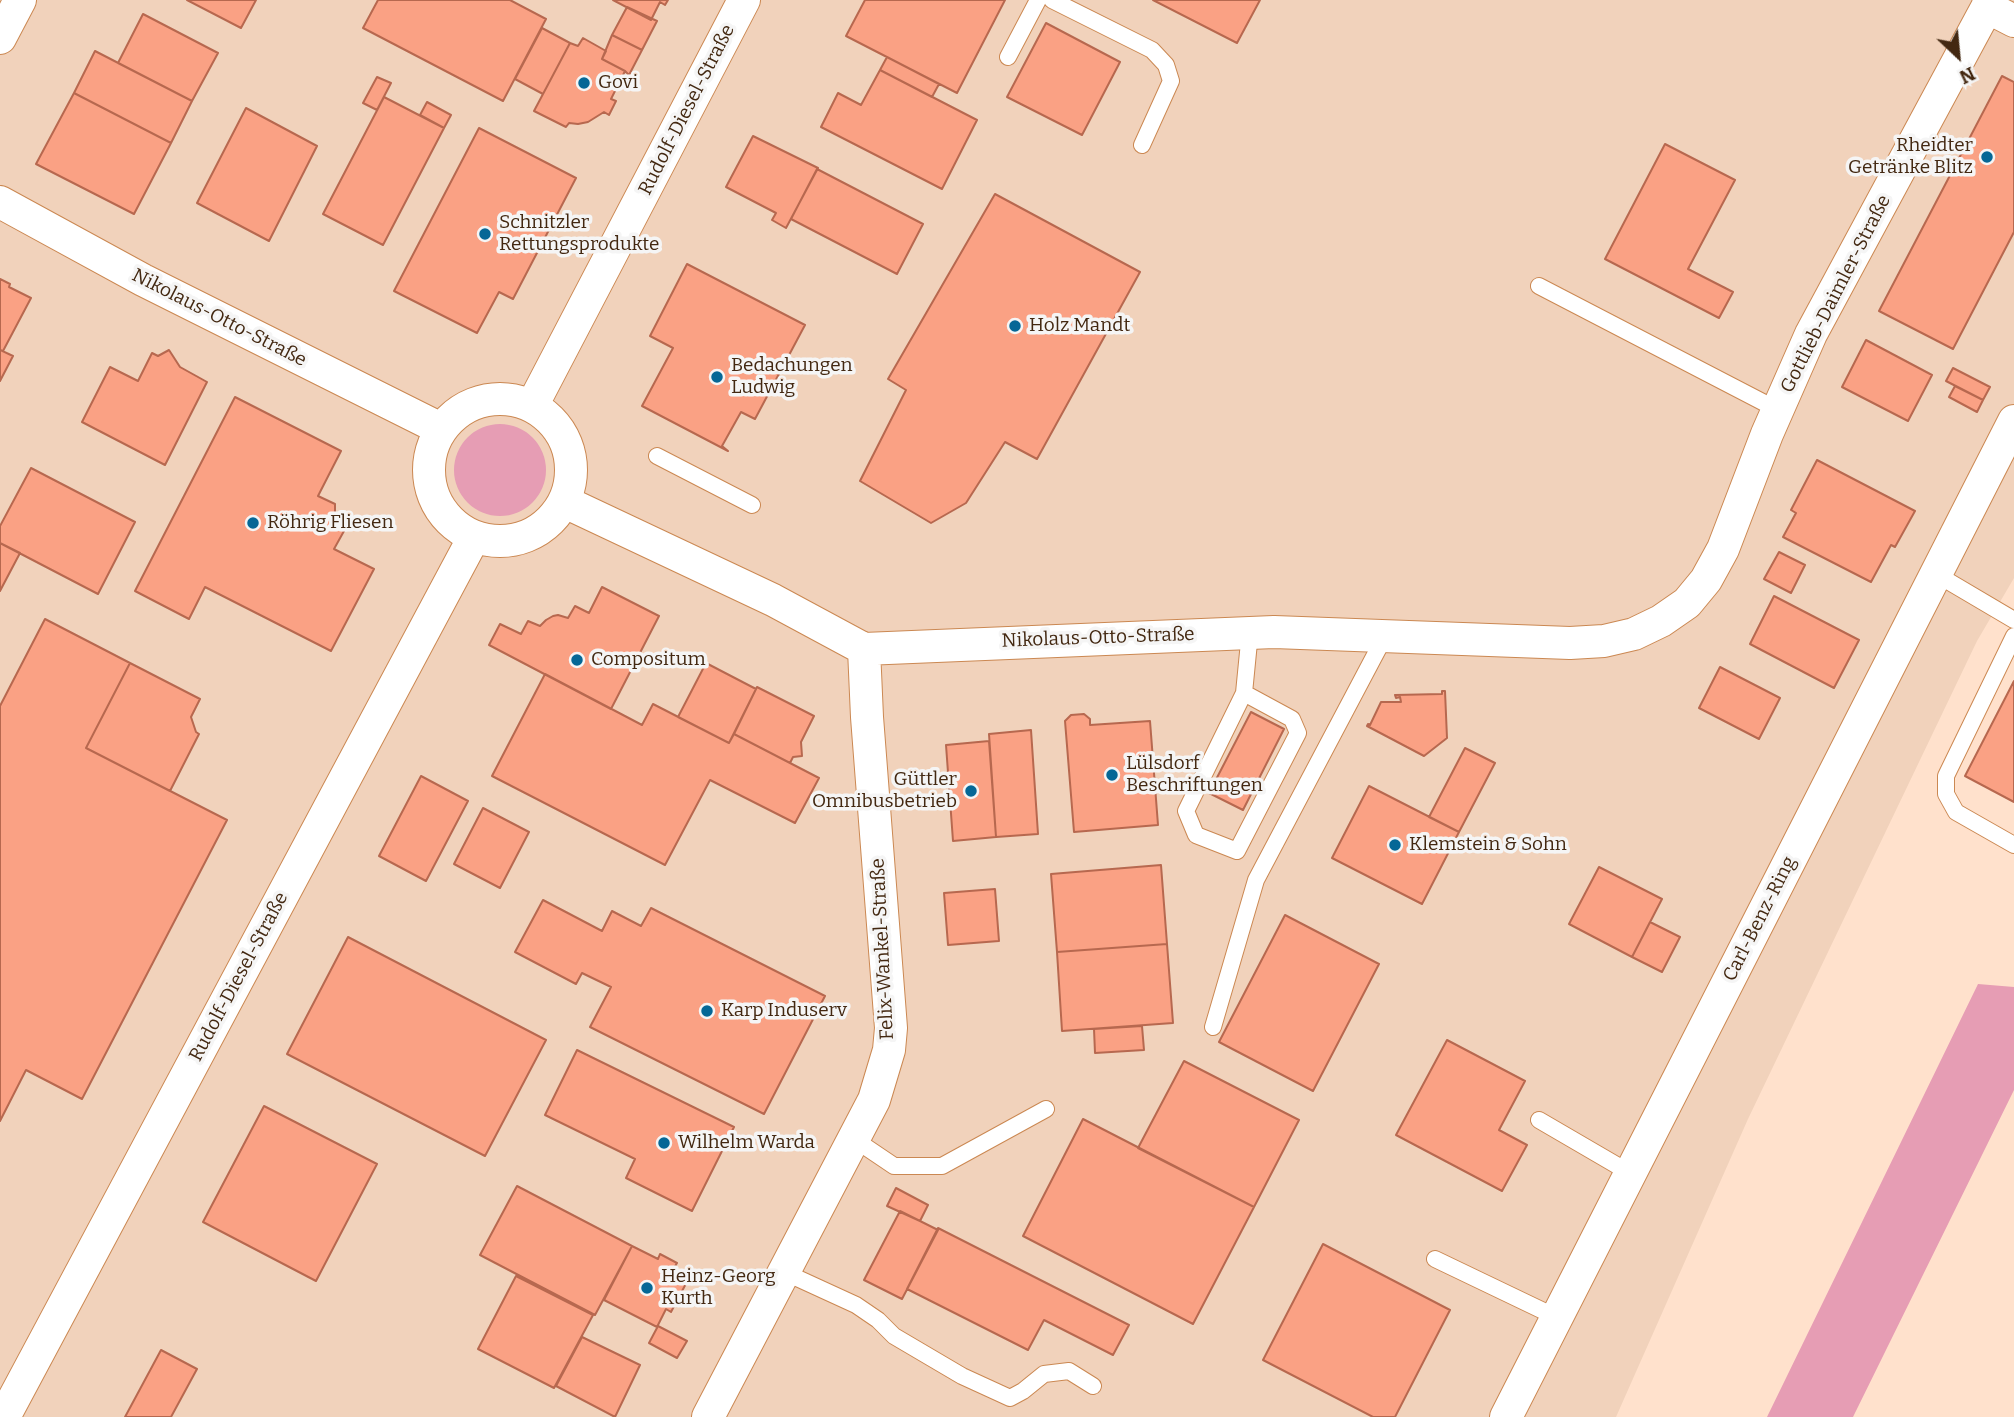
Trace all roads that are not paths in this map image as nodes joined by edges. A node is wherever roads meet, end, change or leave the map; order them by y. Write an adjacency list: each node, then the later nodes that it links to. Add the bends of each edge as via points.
1 (20, 0): 6 (street)
2 (744, 0): 11 (street, Rudolf-Diesel-Straße)
3 (1038, 0): 7 (lane)
4 (1052, 0): 8 (lane, via 1152,50 1166,65 1171,81)
5 (1998, 9): 12 (street, Gottlieb-Daimler-Straße, via 1811,334)
6 (0, 38)
7 (1008, 57)
8 (1142, 145)
9 (0, 202): 14 (street, Nikolaus-Otto-Straße, via 143,280)
10 (1539, 286): 12 (lane)
11 (533, 406): 14 (street, via 493,399 455,414); 16 (street, via 551,419 571,458)
12 (1778, 410): 21 (street, Gottlieb-Daimler-Straße, via 1723,549 1706,580 1686,603)
13 (2014, 421): 19 (street, Carl-Benz-Ring)
14 (441, 429): 18 (street, via 429,459 431,491 440,511 455,527)
15 (657, 456): 17 (lane)
16 (565, 502): 18 (street, via 536,533 495,542); 25 (street, via 763,595)
17 (752, 505)
18 (474, 537): 37 (street, Rudolf-Diesel-Straße)
19 (1936, 574): 20 (lane); 32 (street, Carl-Benz-Ring)
20 (2014, 620)
21 (1661, 621): 23 (street, Nikolaus-Otto-Straße, via 1634,634 1570,643)
22 (1250, 632): 23 (street, Nikolaus-Otto-Straße); 25 (street, Nikolaus-Otto-Straße); 26 (lane)
23 (1385, 636): 28 (lane, via 1256,880)
24 (2014, 636): 27 (lane, via 1945,776 1946,794 1956,812)
25 (864, 649): 31 (street, Felix-Wankel-Straße, via 891,1028 874,1100)
26 (1244, 694): 26 (lane, via 1186,811 1196,835 1237,851 1298,733 1293,719)
27 (2014, 845)
28 (1213, 1027)
29 (1046, 1109): 31 (lane, via 942,1166 894,1166)
30 (1539, 1120): 32 (lane)
31 (854, 1139): 34 (street, Felix-Wankel-Straße)
32 (1630, 1173): 35 (street, Carl-Benz-Ring)
33 (1435, 1259): 35 (lane)
34 (784, 1272): 36 (lane, via 856,1306 905,1343 1010,1398 1044,1374 1069,1371); 38 (street, Felix-Wankel-Straße)
35 (1556, 1317): 39 (street, Carl-Benz-Ring)
36 (1093, 1386)
37 (4, 1417)
38 (708, 1417)
39 (1506, 1417)

